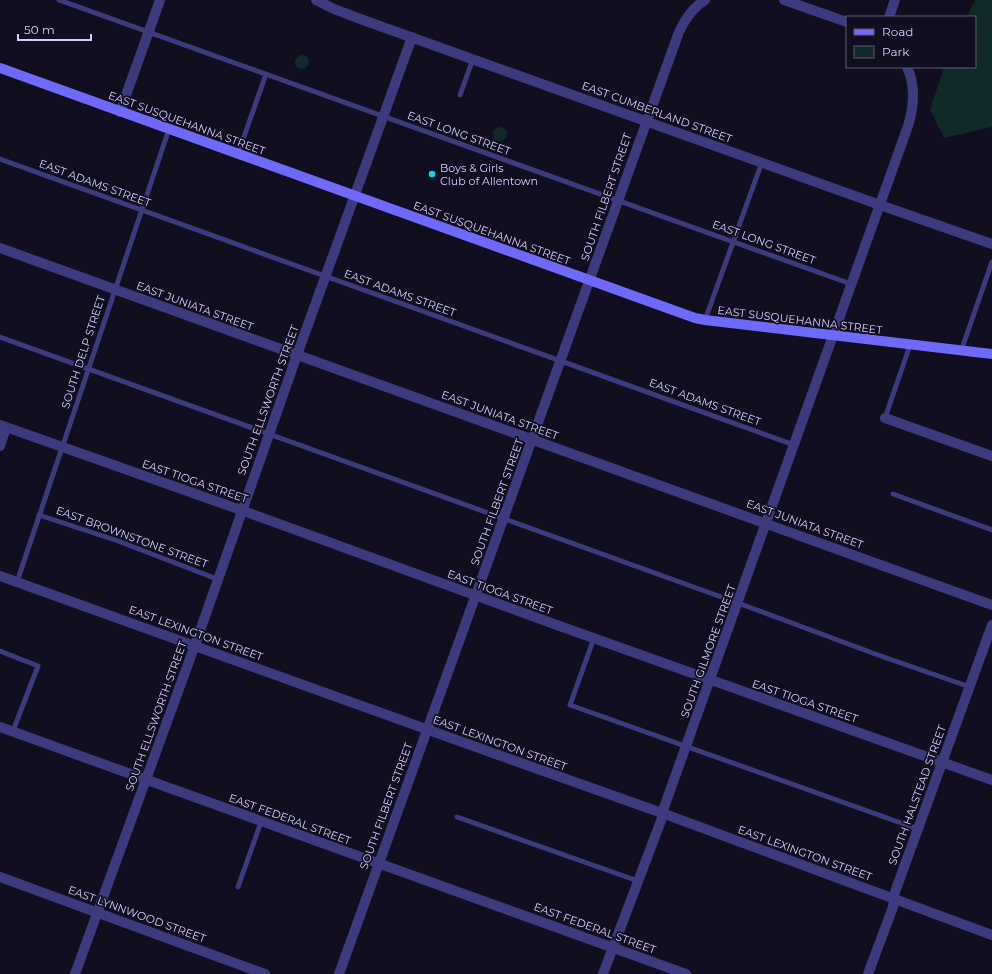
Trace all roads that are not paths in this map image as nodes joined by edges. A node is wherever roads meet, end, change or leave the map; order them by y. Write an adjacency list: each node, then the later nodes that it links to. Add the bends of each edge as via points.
1 (59, 0): 9 (lane, EAST LONG STREET)
2 (160, 0): 9 (street)
3 (316, 0): 10 (street, EAST CUMBERLAND STREET)
4 (705, 0): 18 (street, SOUTH FILBERT STREET, via 684,22)
5 (784, 0): 8 (street)
6 (895, 0): 7 (street)
7 (889, 16)
8 (846, 22)
9 (149, 32): 14 (lane, EAST LONG STREET); 16 (street)
10 (412, 37): 11 (street, EAST CUMBERLAND STREET); 17 (street, SOUTH ELLSWORTH STREET)
11 (473, 59): 15 (lane); 18 (street, EAST CUMBERLAND STREET)
12 (0, 68): 16 (main road, EAST SUSQUEHANNA STREET)
13 (907, 68): 25 (street, via 913,85 912,112)
14 (266, 74): 17 (lane, EAST LONG STREET); 20 (lane)
15 (460, 95)
16 (120, 112): 19 (main road, EAST SUSQUEHANNA STREET)
17 (384, 116): 23 (street, SOUTH ELLSWORTH STREET); 24 (lane, EAST LONG STREET)
18 (646, 121): 22 (street, EAST CUMBERLAND STREET); 24 (street, SOUTH FILBERT STREET)
19 (169, 129): 20 (main road, EAST SUSQUEHANNA STREET); 26 (lane, SOUTH DELP STREET)
20 (238, 154): 23 (main road, EAST SUSQUEHANNA STREET)
21 (0, 159): 26 (lane, EAST ADAMS STREET)
22 (762, 162): 25 (street, EAST CUMBERLAND STREET); 27 (lane)
23 (355, 196): 31 (street, SOUTH ELLSWORTH STREET); 32 (main road, EAST SUSQUEHANNA STREET)
24 (618, 200): 27 (lane, EAST LONG STREET); 32 (street, SOUTH FILBERT STREET)
25 (880, 205): 28 (street, EAST CUMBERLAND STREET); 33 (street, SOUTH GILMORE STREET)
26 (142, 210): 31 (lane, EAST ADAMS STREET); 34 (lane, SOUTH DELP STREET)
27 (733, 242): 33 (lane, EAST LONG STREET); 35 (lane)
28 (992, 244)
29 (0, 248): 34 (street, EAST JUNIATA STREET)
30 (992, 262): 39 (lane)
31 (326, 276): 41 (street, SOUTH ELLSWORTH STREET); 42 (lane, EAST ADAMS STREET)
32 (590, 280): 35 (main road, EAST SUSQUEHANNA STREET); 42 (street, SOUTH FILBERT STREET)
33 (851, 284): 36 (street, SOUTH GILMORE STREET)
34 (114, 289): 41 (street, EAST JUNIATA STREET); 43 (lane, SOUTH DELP STREET)
35 (705, 320): 36 (main road, EAST SUSQUEHANNA STREET)
36 (834, 336): 38 (main road, EAST SUSQUEHANNA STREET); 48 (street, SOUTH GILMORE STREET)
37 (0, 337): 43 (lane)
38 (910, 345): 39 (main road, EAST SUSQUEHANNA STREET); 44 (lane)
39 (960, 351): 40 (main road, EAST SUSQUEHANNA STREET)
40 (992, 354)
41 (297, 355): 46 (street, SOUTH ELLSWORTH STREET); 47 (street, EAST JUNIATA STREET)
42 (560, 361): 47 (street, SOUTH FILBERT STREET); 48 (lane, EAST ADAMS STREET)
43 (88, 368): 46 (lane); 50 (lane, SOUTH DELP STREET)
44 (885, 418): 51 (street)
45 (3, 427): 49 (street); 50 (street, EAST TIOGA STREET)
46 (269, 433): 53 (street, SOUTH ELLSWORTH STREET); 55 (lane)
47 (532, 439): 55 (street, SOUTH FILBERT STREET); 56 (street, EAST JUNIATA STREET)
48 (794, 445): 56 (street, SOUTH GILMORE STREET)
49 (0, 446)
50 (62, 447): 53 (street, EAST TIOGA STREET); 54 (lane, SOUTH DELP STREET)
51 (992, 456)
52 (893, 494): 57 (lane)
53 (241, 510): 59 (street, SOUTH ELLSWORTH STREET); 61 (street, EAST TIOGA STREET)
54 (39, 515): 59 (lane, EAST BROWNSTONE STREET); 60 (lane, SOUTH DELP STREET)
55 (504, 519): 61 (street, SOUTH FILBERT STREET); 62 (lane)
56 (766, 523): 62 (street, SOUTH GILMORE STREET); 63 (street, EAST JUNIATA STREET)
57 (992, 530)
58 (0, 576): 60 (street, EAST LEXINGTON STREET)
59 (217, 579): 66 (street, SOUTH ELLSWORTH STREET)
60 (17, 582): 66 (street, EAST LEXINGTON STREET)
61 (476, 596): 65 (street, EAST TIOGA STREET); 71 (street, SOUTH FILBERT STREET)
62 (738, 603): 68 (street, SOUTH GILMORE STREET); 69 (lane)
63 (992, 604)
64 (992, 625): 69 (street, SOUTH HALSTEAD STREET)
65 (594, 638): 68 (street, EAST TIOGA STREET); 73 (lane, via 570,705)
66 (194, 645): 71 (street, EAST LEXINGTON STREET); 75 (street, SOUTH ELLSWORTH STREET)
67 (0, 652): 72 (lane, via 38,666)
68 (710, 680): 73 (street, SOUTH GILMORE STREET); 74 (street, EAST TIOGA STREET)
69 (970, 687): 74 (street, SOUTH HALSTEAD STREET)
70 (0, 727): 72 (street, EAST FEDERAL STREET)
71 (427, 729): 77 (street, EAST LEXINGTON STREET); 81 (street, SOUTH FILBERT STREET)
72 (13, 731): 75 (street, EAST FEDERAL STREET)
73 (686, 747): 77 (street, SOUTH GILMORE STREET); 80 (lane)
74 (942, 762): 76 (street, EAST TIOGA STREET); 80 (street, SOUTH HALSTEAD STREET)
75 (145, 780): 79 (street, EAST FEDERAL STREET); 86 (street, SOUTH ELLSWORTH STREET)
76 (992, 780)
77 (662, 813): 83 (street, SOUTH GILMORE STREET); 85 (street, EAST LEXINGTON STREET)
78 (457, 817): 83 (lane)
79 (261, 822): 81 (street, EAST FEDERAL STREET); 84 (lane)
80 (918, 828): 85 (street, SOUTH HALSTEAD STREET)
81 (378, 864): 88 (street, EAST FEDERAL STREET); 91 (street, SOUTH FILBERT STREET)
82 (0, 877): 86 (street, EAST LYNNWOOD STREET)
83 (638, 881): 88 (street, SOUTH GILMORE STREET)
84 (238, 887)
85 (894, 899): 87 (street, EAST LEXINGTON STREET); 94 (street, SOUTH HALSTEAD STREET)
86 (97, 913): 89 (street, SOUTH ELLSWORTH STREET); 90 (street, EAST LYNNWOOD STREET)
87 (992, 934)
88 (613, 947): 92 (street, SOUTH GILMORE STREET); 93 (street, EAST FEDERAL STREET)
89 (75, 974)
90 (265, 974)
91 (339, 974)
92 (603, 974)
93 (686, 974)
94 (868, 974)

